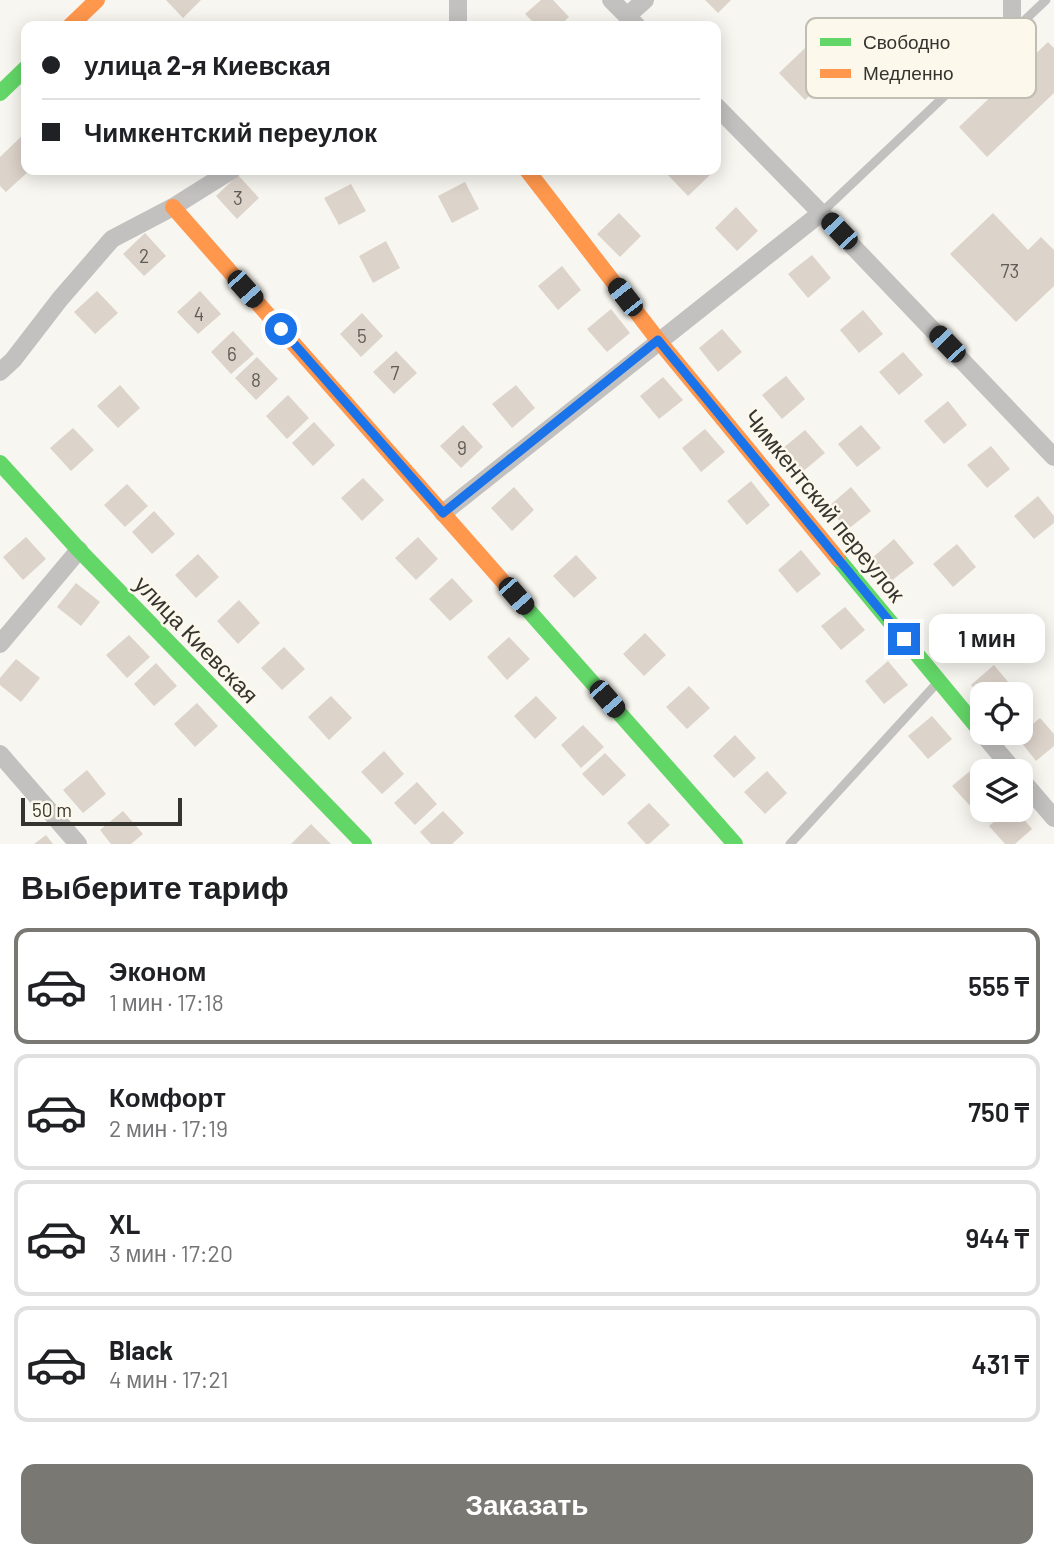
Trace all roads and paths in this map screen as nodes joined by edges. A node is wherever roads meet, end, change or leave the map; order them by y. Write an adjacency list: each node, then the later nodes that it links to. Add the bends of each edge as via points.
1 (97, 0): 9 (street)
2 (458, 0): 10 (street)
3 (611, 0): 11 (street)
4 (645, 0): 11 (street)
5 (1012, 0): 7 (street)
6 (1046, 0): 8 (lane)
7 (1012, 18)
8 (1027, 18)
9 (75, 21)
10 (458, 21)
11 (632, 21)
12 (21, 73): 13 (street)
13 (0, 93)
14 (943, 98): 19 (lane)
15 (721, 111): 19 (street)
16 (224, 175): 18 (street)
17 (531, 175): 20 (street, Чимкентский переулок)
18 (173, 207): 21 (street, via 112,239); 24 (street)
19 (821, 213): 20 (street); 22 (street)
20 (658, 340): 24 (street); 27 (street, Чимкентский переулок)
21 (0, 372)
22 (1054, 457)
23 (0, 463): 25 (street, улица Киевская)
24 (443, 513): 36 (street)
25 (79, 550): 26 (street); 35 (street, улица Киевская)
26 (0, 644)
27 (939, 682): 28 (street, Чимкентский переулок); 37 (lane)
28 (970, 719)
29 (992, 745): 31 (street, Чимкентский переулок)
30 (0, 754): 34 (street)
31 (1004, 759)
32 (1033, 793): 33 (street)
33 (1054, 818)
34 (78, 844)
35 (365, 844)
36 (735, 844)
37 (790, 844)

